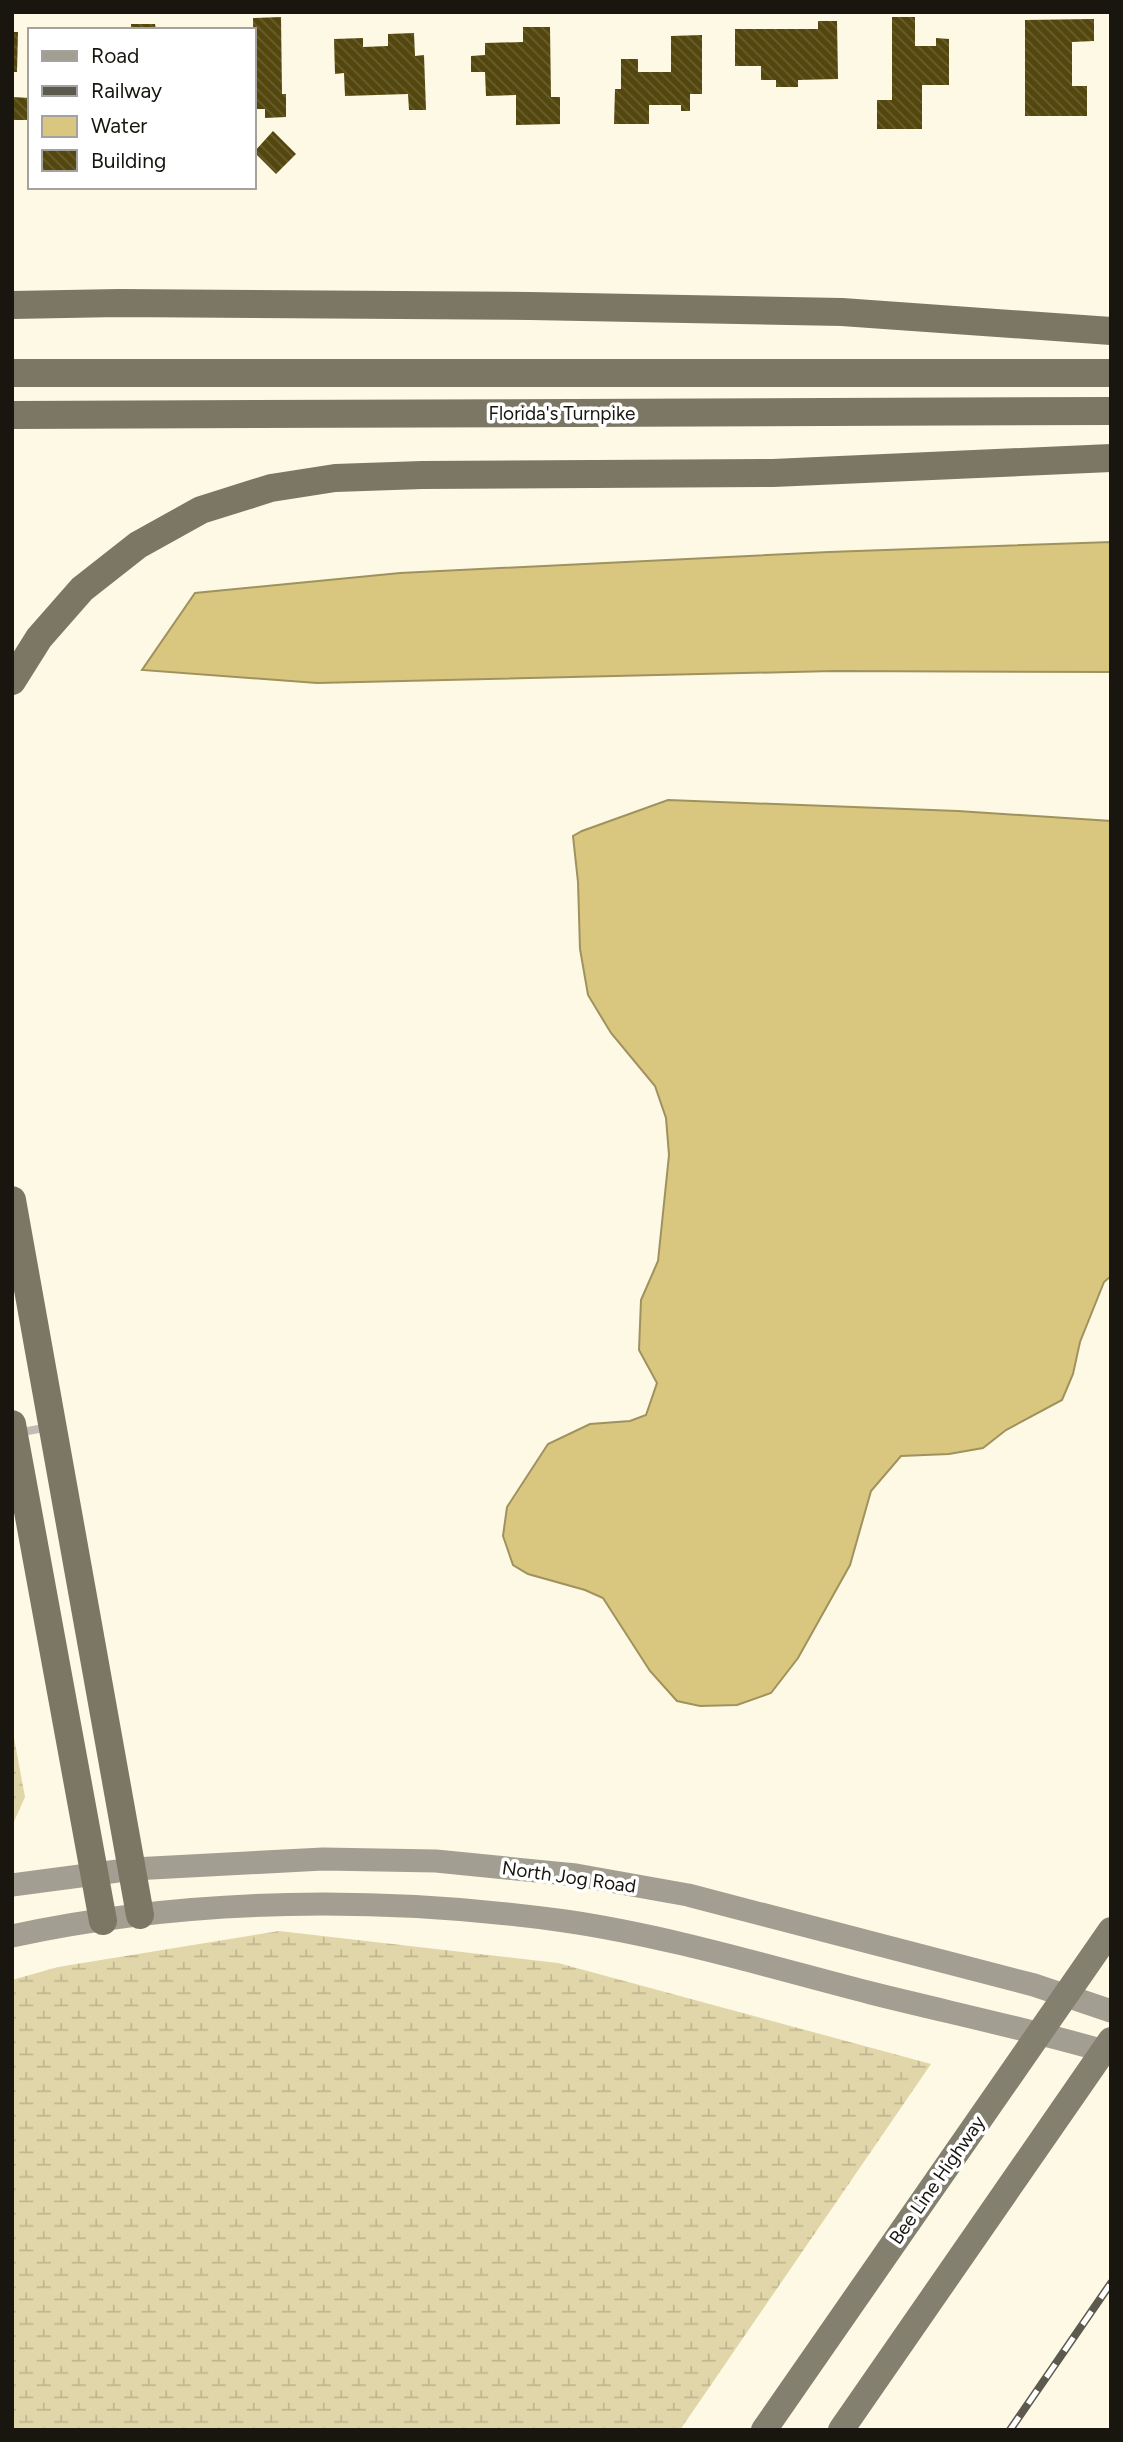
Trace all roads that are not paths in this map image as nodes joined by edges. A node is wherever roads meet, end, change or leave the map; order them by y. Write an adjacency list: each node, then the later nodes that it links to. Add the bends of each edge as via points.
1 (12, 304): 2 (highway, via 842,312)
2 (1111, 331)
3 (12, 373): 4 (highway, Florida's Turnpike)
4 (1111, 373)
5 (1111, 411): 6 (highway, Florida's Turnpike)
6 (12, 415)
7 (1111, 458): 8 (highway, via 773,473 347,477 271,488 201,510 138,545 82,589 39,638)
8 (12, 681)
9 (12, 1200): 10 (highway)
10 (52, 1426): 11 (lane); 12 (highway)
11 (13, 1429): 13 (highway)
12 (133, 1869): 13 (main road, North Jog Road); 15 (highway); 19 (main road, North Jog Road, via 354,1859 436,1861 576,1875 701,1898)
13 (94, 1873): 14 (main road, North Jog Road); 16 (highway)
14 (12, 1885)
15 (140, 1915): 16 (main road); 21 (main road, via 353,1905 435,1908 566,1922 675,1943)
16 (103, 1921): 18 (main road)
17 (1111, 1930): 19 (highway, Bee Line Highway)
18 (12, 1936)
19 (1065, 1997): 20 (main road, North Jog Road); 21 (highway, Bee Line Highway)
20 (1111, 2011)
21 (1037, 2035): 22 (main road); 23 (highway, Bee Line Highway)
22 (1108, 2048): 24 (highway)
23 (764, 2430)
24 (841, 2430)

